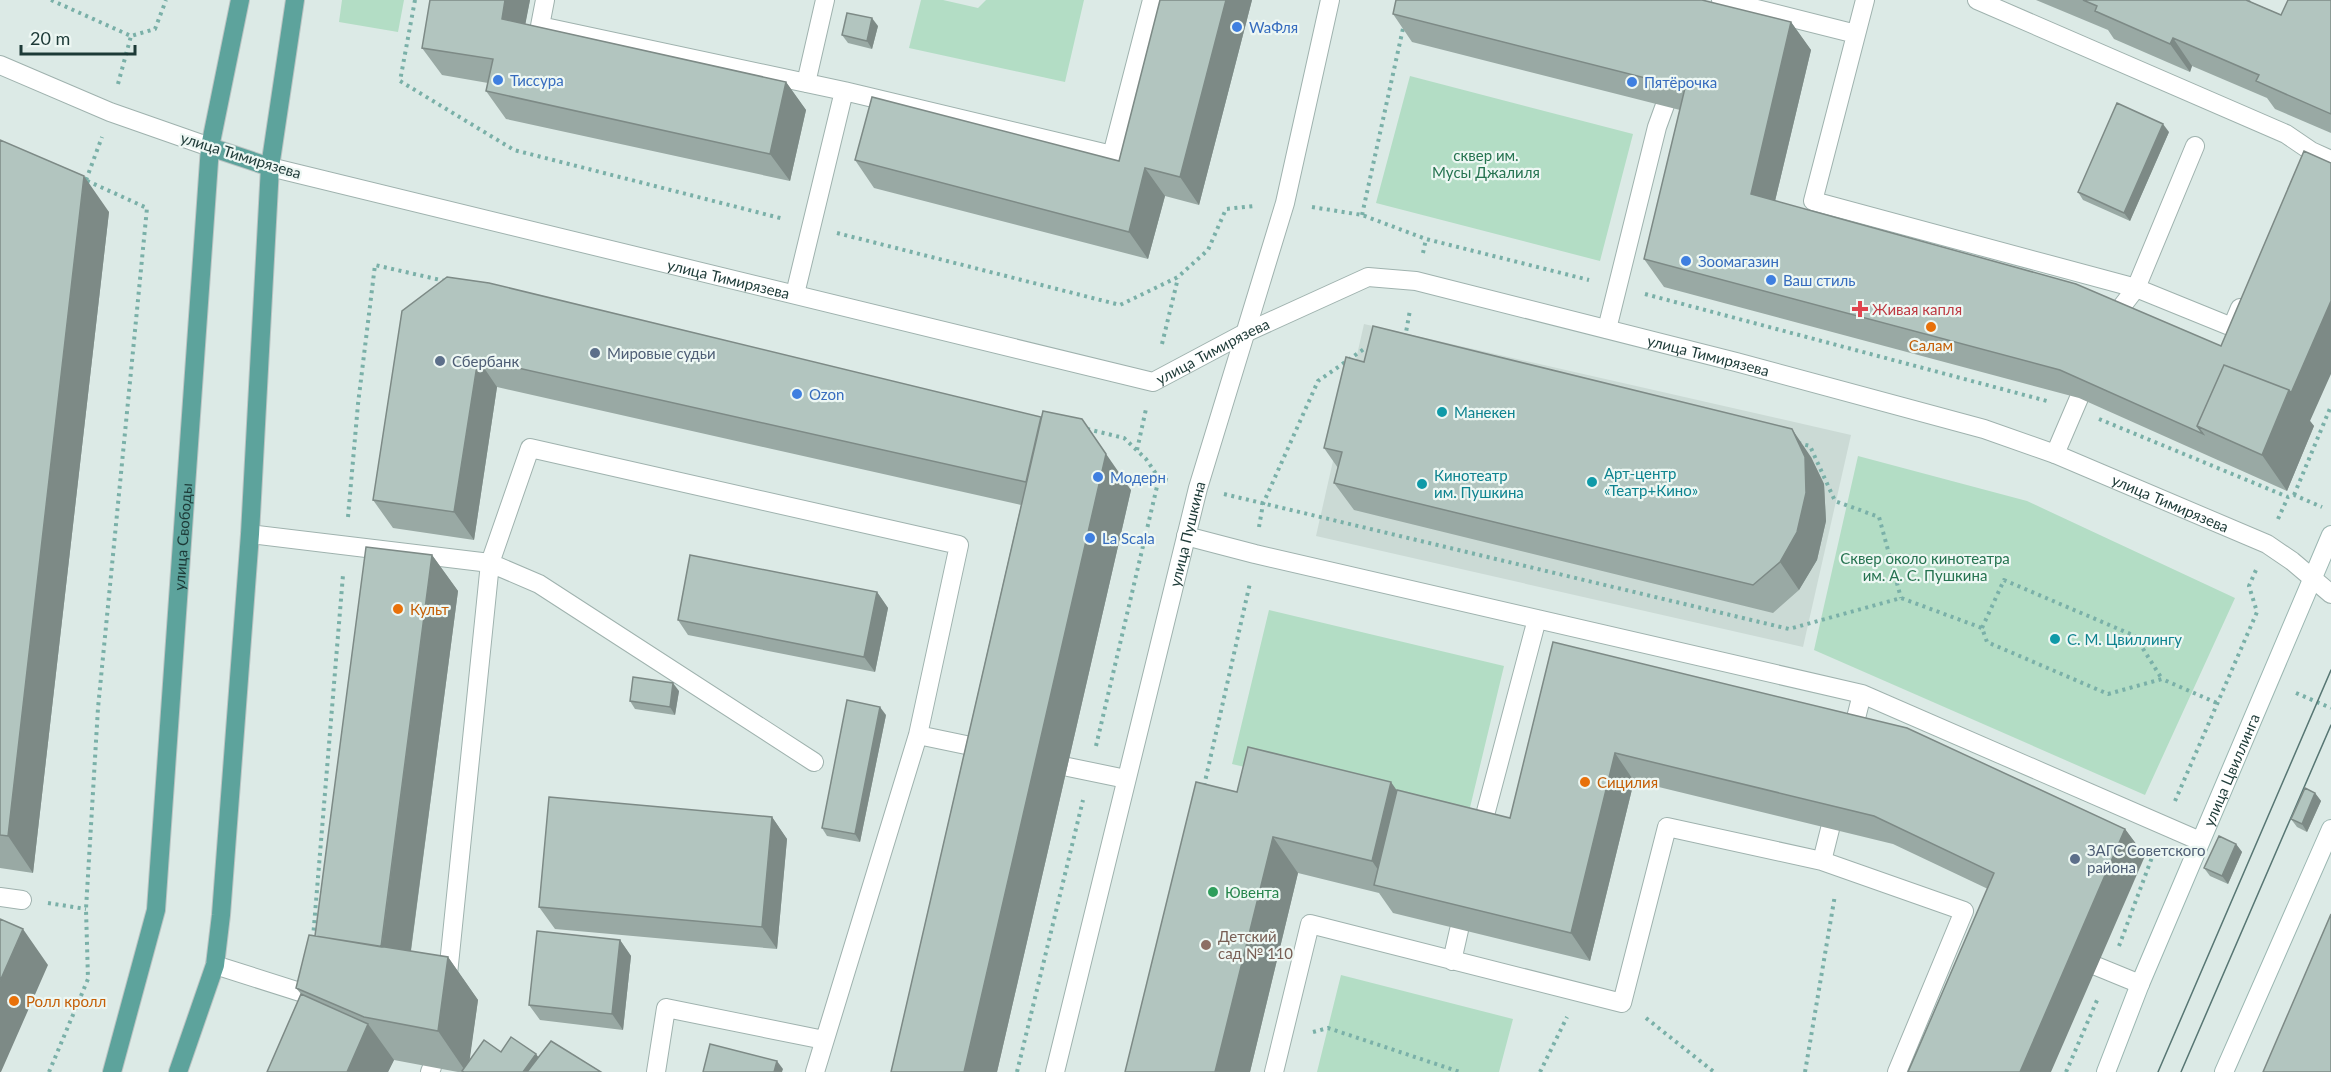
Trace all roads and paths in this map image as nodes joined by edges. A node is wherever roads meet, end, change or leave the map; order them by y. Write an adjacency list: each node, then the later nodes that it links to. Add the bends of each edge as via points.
1 (51, 0): 15 (path)
2 (166, 0): 15 (path, via 155,29)
3 (240, 0): 23 (main road, улица Свободы)
4 (295, 0): 26 (main road)
5 (416, 0): 17 (path)
6 (545, 0): 18 (street, via 540,26)
7 (825, 0): 18 (street)
8 (1152, 0): 19 (street, via 1112,155)
9 (1330, 0): 30 (street, улица Пушкина)
10 (1721, 0): 14 (street)
11 (1865, 0): 14 (street)
12 (1977, 0): 24 (street, via 2286,134)
13 (1405, 20): 32 (path)
14 (1856, 34): 37 (street, via 1813,201)
15 (131, 36): 21 (path)
16 (0, 65): 21 (street, улица Тимирязева)
17 (400, 81)
18 (806, 83): 19 (street)
19 (844, 91): 38 (street)
20 (1665, 105): 36 (street)
21 (110, 112): 23 (street, улица Тимирязева); 29 (path)
22 (2195, 146): 37 (street)
23 (210, 147): 26 (main road, улица Тимирязева); 101 (main road, улица Свободы, via 156,910)
24 (2311, 151): 25 (street); 27 (street)
25 (2331, 160)
26 (270, 167): 38 (street, улица Тимирязева); 55 (main road)
27 (2301, 171)
28 (76, 175): 29 (path)
29 (87, 180): 85 (path, via 147,208 104,633)
30 (1285, 203): 31 (path); 32 (path); 42 (street, улица Пушкина)
31 (1226, 209)
32 (1362, 215): 33 (path)
33 (1426, 239): 34 (path); 36 (path)
34 (1416, 281): 41 (street, улица Тимирязева); 42 (street, улица Тимирязева, via 1368,277); 43 (path)
35 (455, 284): 59 (path, via 375,265)
36 (1617, 287): 41 (street); 45 (path)
37 (2136, 288): 39 (street, via 2232,327); 40 (street)
38 (795, 294): 42 (street, улица Тимирязева, via 1153,382)
39 (2246, 296)
40 (2112, 318)
41 (1607, 329): 49 (street, улица Тимирязева, via 1973,426)
42 (1245, 333): 50 (street, улица Пушкина)
43 (1404, 341)
44 (1374, 347): 53 (path, via 1364,349 1318,381)
45 (2077, 403): 49 (street); 52 (path)
46 (2331, 406): 51 (path)
47 (1078, 427): 50 (path, via 1124,438 1159,478)
48 (1787, 440): 64 (path, via 1810,446 1835,501 1879,517)
49 (2055, 454): 58 (street, улица Тимирязева)
50 (1198, 488): 53 (path); 57 (street, улица Пушкина)
51 (2294, 495): 52 (path); 54 (path)
52 (2288, 497): 58 (path)
53 (1263, 504): 60 (path); 64 (path, via 1789,629)
54 (2331, 511)
55 (250, 534): 59 (street); 91 (main road)
56 (2331, 535): 62 (street, улица Цвиллинга)
57 (1186, 536): 60 (street); 75 (street, улица Пушкина)
58 (2267, 544): 62 (street, улица Тимирязева); 69 (path, via 2249,586 2257,612)
59 (345, 546): 61 (street); 89 (path)
60 (1255, 554): 65 (street); 76 (path)
61 (490, 563): 70 (street, via 530,448 958,545); 73 (street, via 539,584); 95 (street)
62 (2312, 579): 63 (street, улица Тимирязева); 81 (street, улица Цвиллинга)
63 (2331, 594)
64 (1901, 598): 66 (path)
65 (1537, 619): 68 (street); 80 (street)
66 (1982, 628): 67 (path, via 1987,642 2108,694); 67 (path, via 2004,580 2135,636)
67 (2162, 679): 69 (path)
68 (1862, 694): 71 (street); 77 (street)
69 (2217, 703): 77 (path)
70 (918, 735): 72 (street); 99 (street)
71 (1851, 738)
72 (999, 752)
73 (814, 762)
74 (1068, 767): 75 (street)
75 (1126, 779): 105 (street, улица Пушкина)
76 (1202, 796)
77 (2164, 824): 81 (street); 92 (path)
78 (1830, 829): 82 (street)
79 (2331, 829): 114 (street)
80 (1480, 834)
81 (2200, 841): 93 (street, улица Цвиллинга)
82 (1831, 864): 86 (street); 97 (street, via 1667,827); 110 (path)
83 (0, 897): 84 (street)
84 (22, 900): 85 (path)
85 (86, 909): 100 (path, via 88,980)
86 (1964, 911): 87 (street); 111 (street)
87 (1983, 918)
88 (1459, 930): 90 (street)
89 (312, 948)
90 (1452, 961): 94 (street); 106 (street, via 1310,924)
91 (215, 965): 96 (street); 102 (main road)
92 (2103, 968): 93 (street); 112 (path)
93 (2140, 984): 113 (street, улица Цвиллинга)
94 (1579, 993): 97 (street); 108 (path)
95 (446, 995)
96 (333, 1001)
97 (1622, 1003): 109 (path, via 1657,1025)
98 (1328, 1028): 107 (path)
99 (825, 1041): 103 (street, via 666,1008); 104 (street)
100 (49, 1072)
101 (112, 1072)
102 (178, 1072)
103 (656, 1072)
104 (815, 1072)
105 (1054, 1072)
106 (1274, 1072)
107 (1460, 1072)
108 (1540, 1072)
109 (1714, 1072)
110 (1805, 1072)
111 (1897, 1072)
112 (2066, 1072)
113 (2106, 1072)
114 (2224, 1072)

